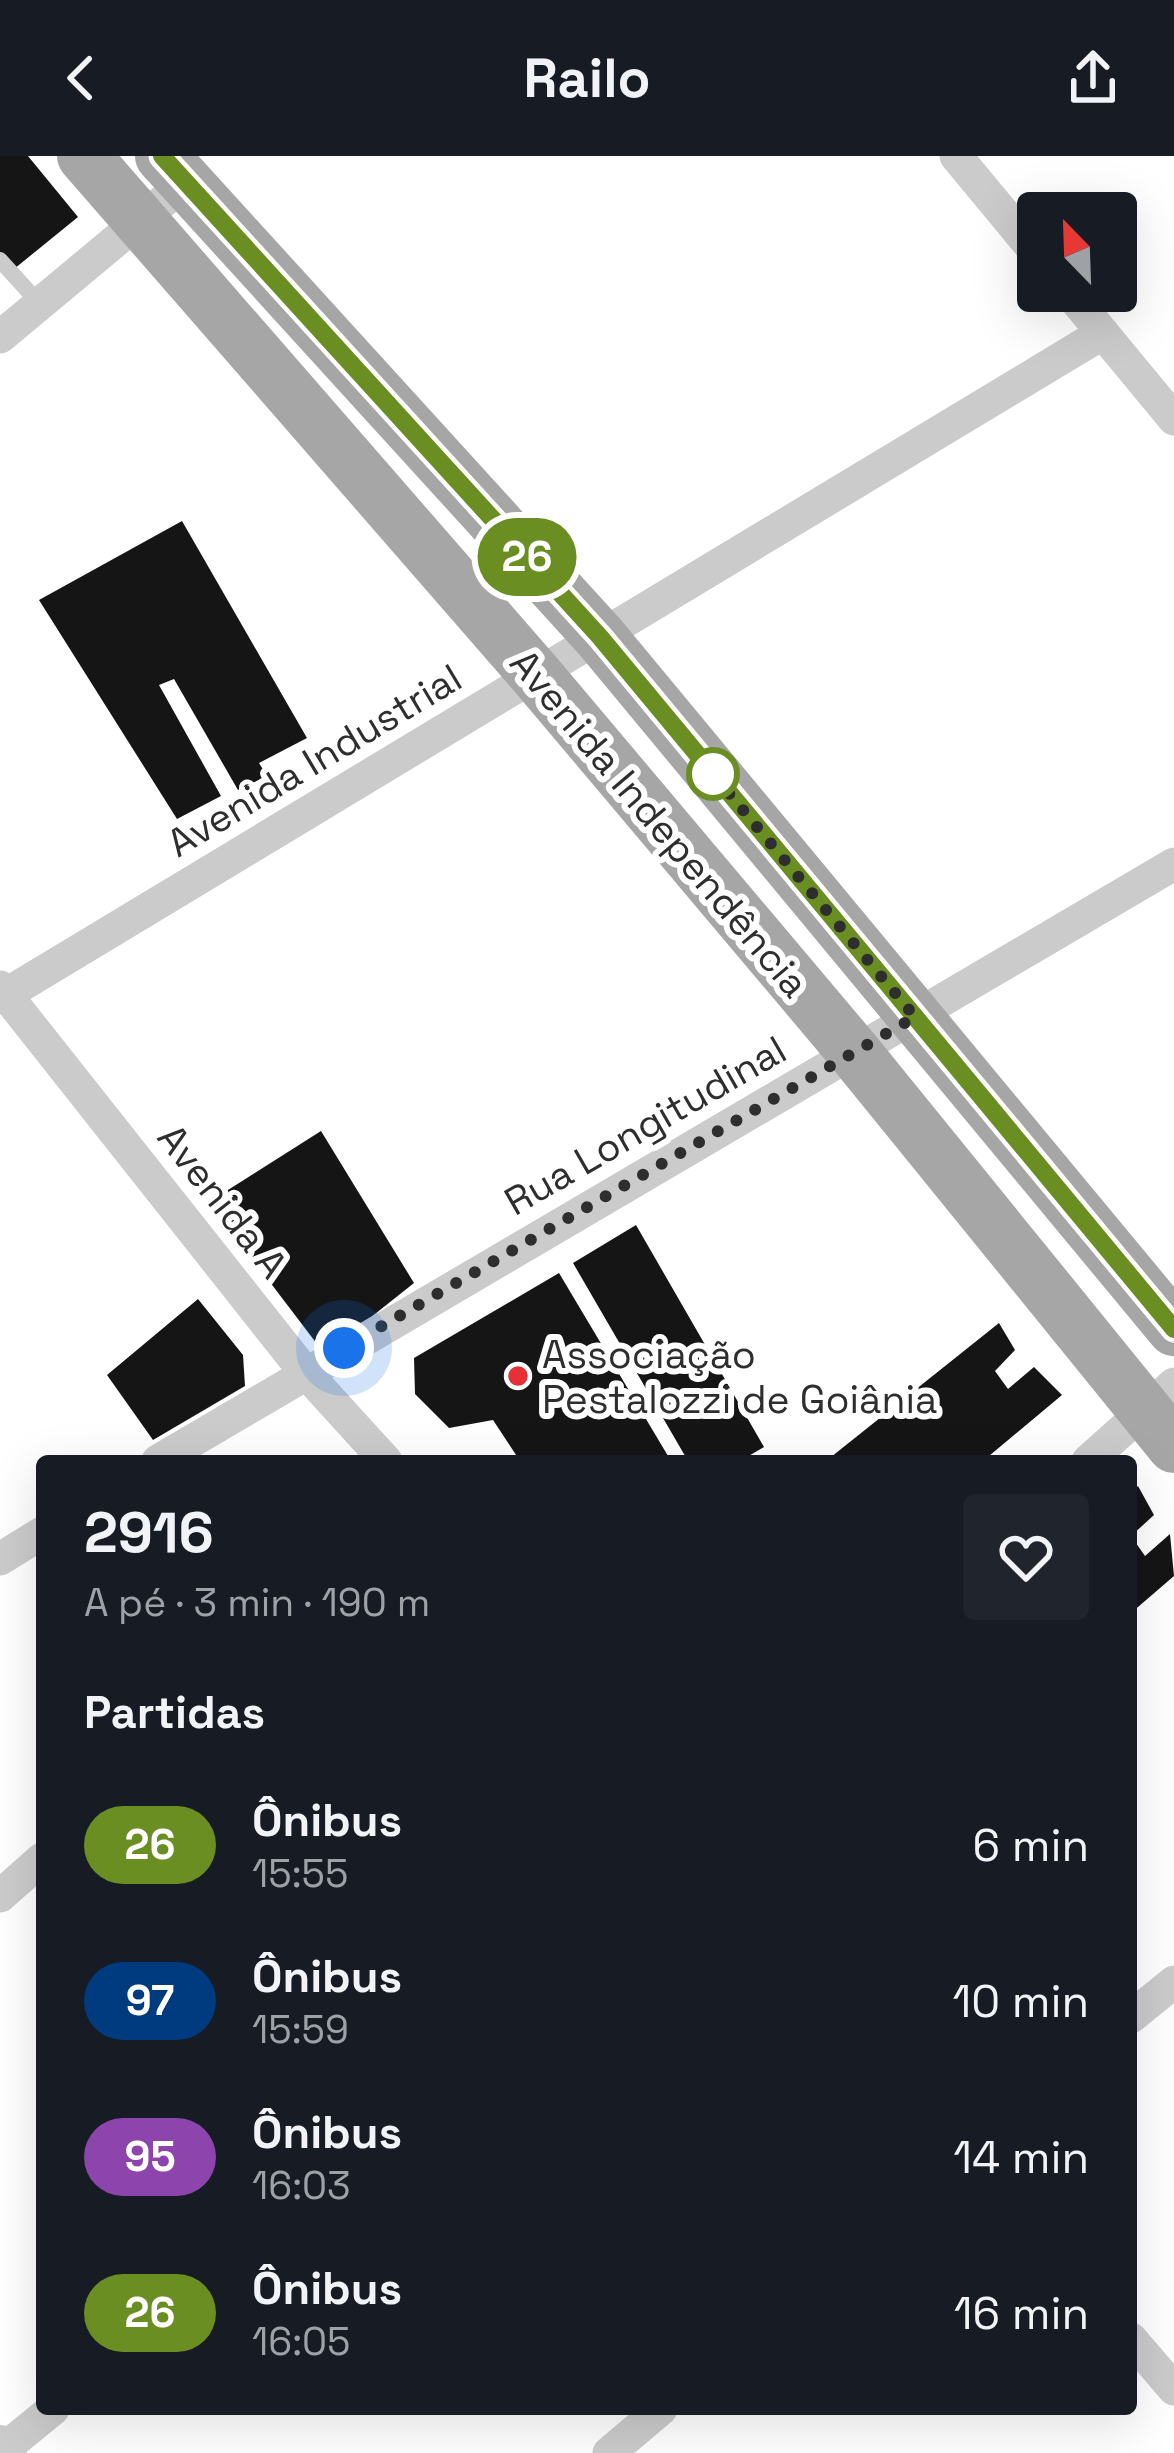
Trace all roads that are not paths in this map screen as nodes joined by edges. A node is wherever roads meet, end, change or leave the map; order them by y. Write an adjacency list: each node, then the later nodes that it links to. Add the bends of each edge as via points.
1 (84, 156): 4 (main road, Avenida Independência)
2 (956, 156): 5 (street)
3 (174, 170): 4 (street); 12 (main road, Avenida Independência)
4 (139, 223): 7 (street); 13 (main road, Avenida Independência)
5 (1017, 230)
6 (0, 260): 7 (lane)
7 (39, 303): 10 (street)
8 (1086, 312): 9 (street)
9 (1103, 333): 11 (street); 12 (street, Avenida Industrial)
10 (0, 337)
11 (1174, 419)
12 (600, 637): 13 (street, Avenida Industrial); 16 (main road, Avenida Independência)
13 (536, 675): 15 (street, Avenida Industrial); 17 (main road, Avenida Independência)
14 (1174, 864): 16 (street, Rua Longitudinal)
15 (2, 993): 19 (street, Avenida A)
16 (915, 1017): 17 (street, Rua Longitudinal); 18 (main road, Avenida Independência)
17 (854, 1052): 19 (street, Rua Longitudinal); 20 (main road, Avenida Independência)
18 (1174, 1329)
19 (304, 1371): 21 (street, Rua Longitudinal); 22 (street, Avenida A)
20 (1165, 1415): 23 (street)
21 (168, 1455)
22 (381, 1455)
23 (1098, 1455)
24 (36, 1537): 25 (street)
25 (0, 1559)
26 (36, 1864): 27 (street)
27 (0, 1896)
28 (1174, 1982): 29 (street)
29 (1137, 2013)
30 (1137, 2346): 31 (street)
31 (1174, 2390)
32 (46, 2415): 34 (street)
33 (655, 2415): 35 (street)
34 (3, 2450)
35 (609, 2453)

